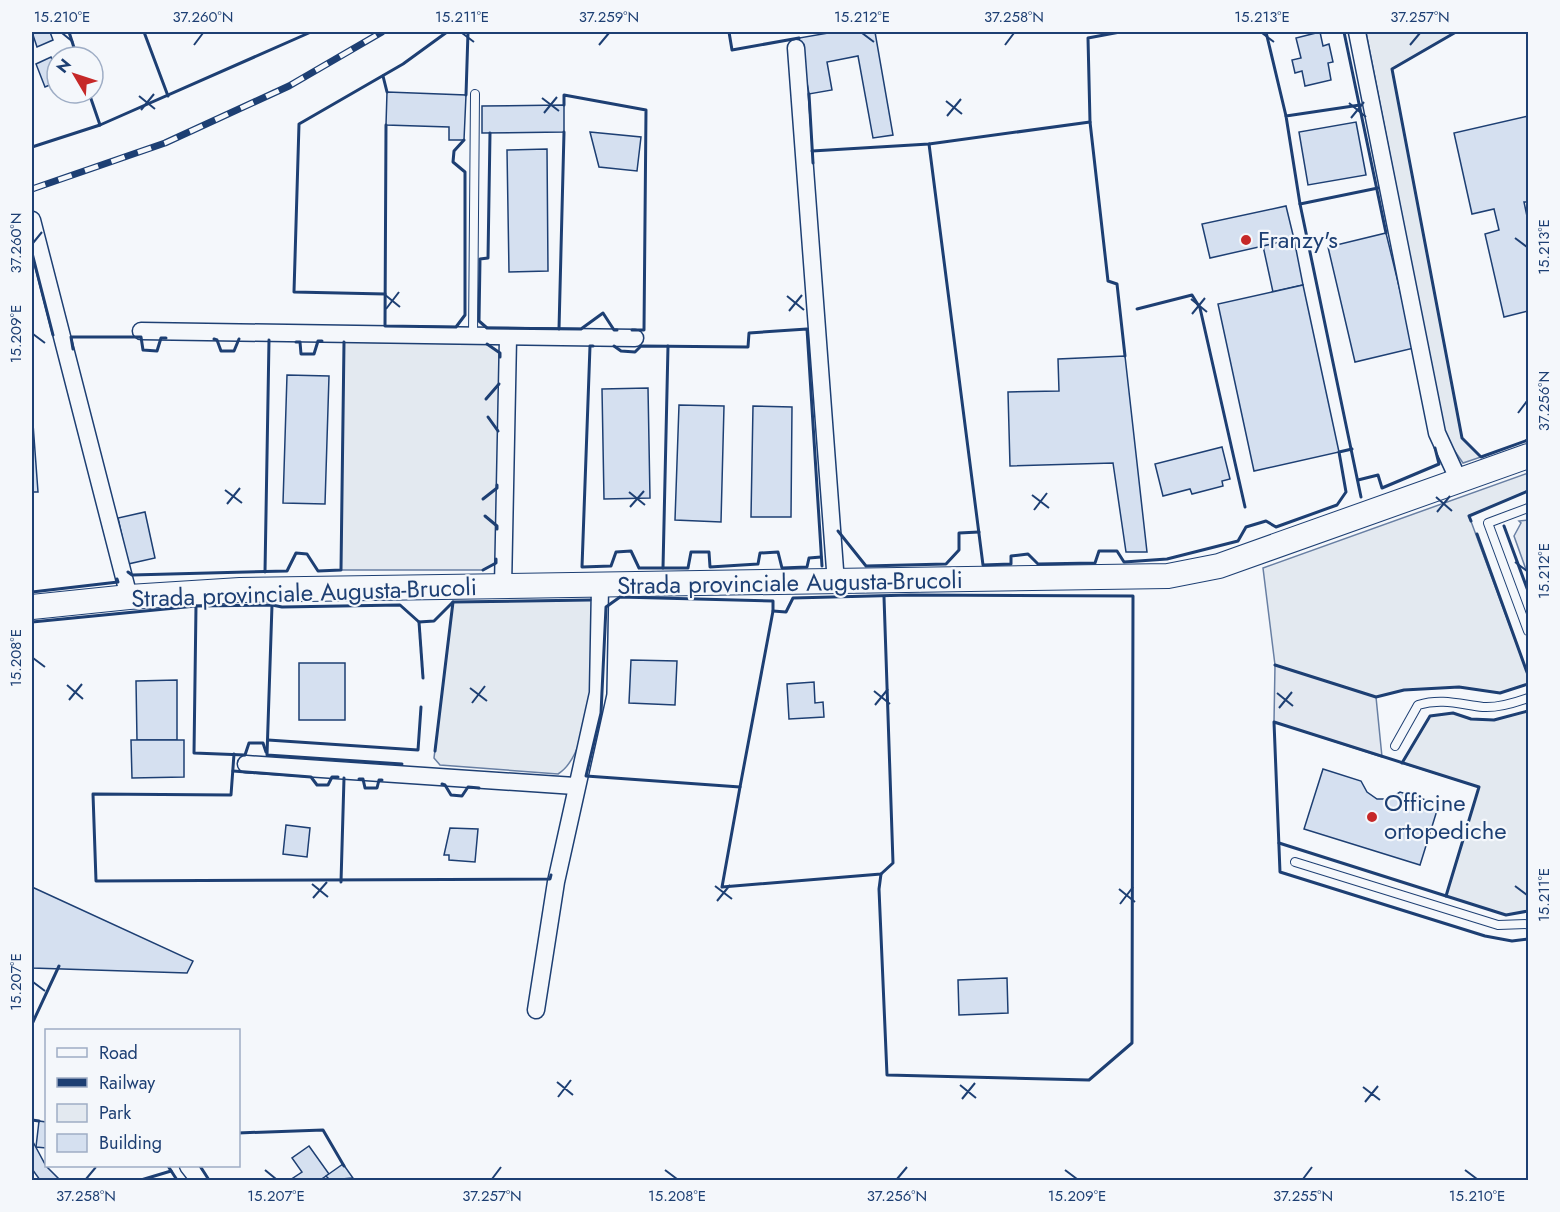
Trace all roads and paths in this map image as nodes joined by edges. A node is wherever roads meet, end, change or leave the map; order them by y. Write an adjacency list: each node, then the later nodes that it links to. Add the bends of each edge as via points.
1 (1357, 32): 10 (street, via 1437,434)
2 (796, 48): 12 (street)
3 (475, 93): 6 (lane)
4 (32, 220): 15 (street)
5 (141, 331): 6 (street)
6 (473, 338): 7 (street)
7 (508, 338): 8 (street); 14 (street)
8 (635, 338)
9 (1528, 456): 10 (main road, Strada provinciale Augusta-Brucoli)
10 (1459, 481): 12 (main road, Strada provinciale Augusta-Brucoli, via 1219,566 1168,576)
11 (1528, 508): 17 (lane, via 1488,523)
12 (837, 583): 13 (main road, Strada provinciale Augusta-Brucoli)
13 (600, 586): 14 (main road, Strada provinciale Augusta-Brucoli); 21 (street, via 598,693)
14 (503, 588): 15 (main road, Strada provinciale Augusta-Brucoli, via 240,590)
15 (129, 597): 16 (main road, Strada provinciale Augusta-Brucoli)
16 (32, 608)
17 (1528, 631)
18 (1528, 698): 19 (lane, via 1484,707 1433,700 1418,705)
19 (1395, 746)
20 (246, 764): 21 (street)
21 (575, 786): 24 (street)
22 (1295, 862): 23 (lane, via 1498,925)
23 (1528, 924)
24 (536, 1010)
25 (189, 1167): 26 (street)
26 (199, 1180)

